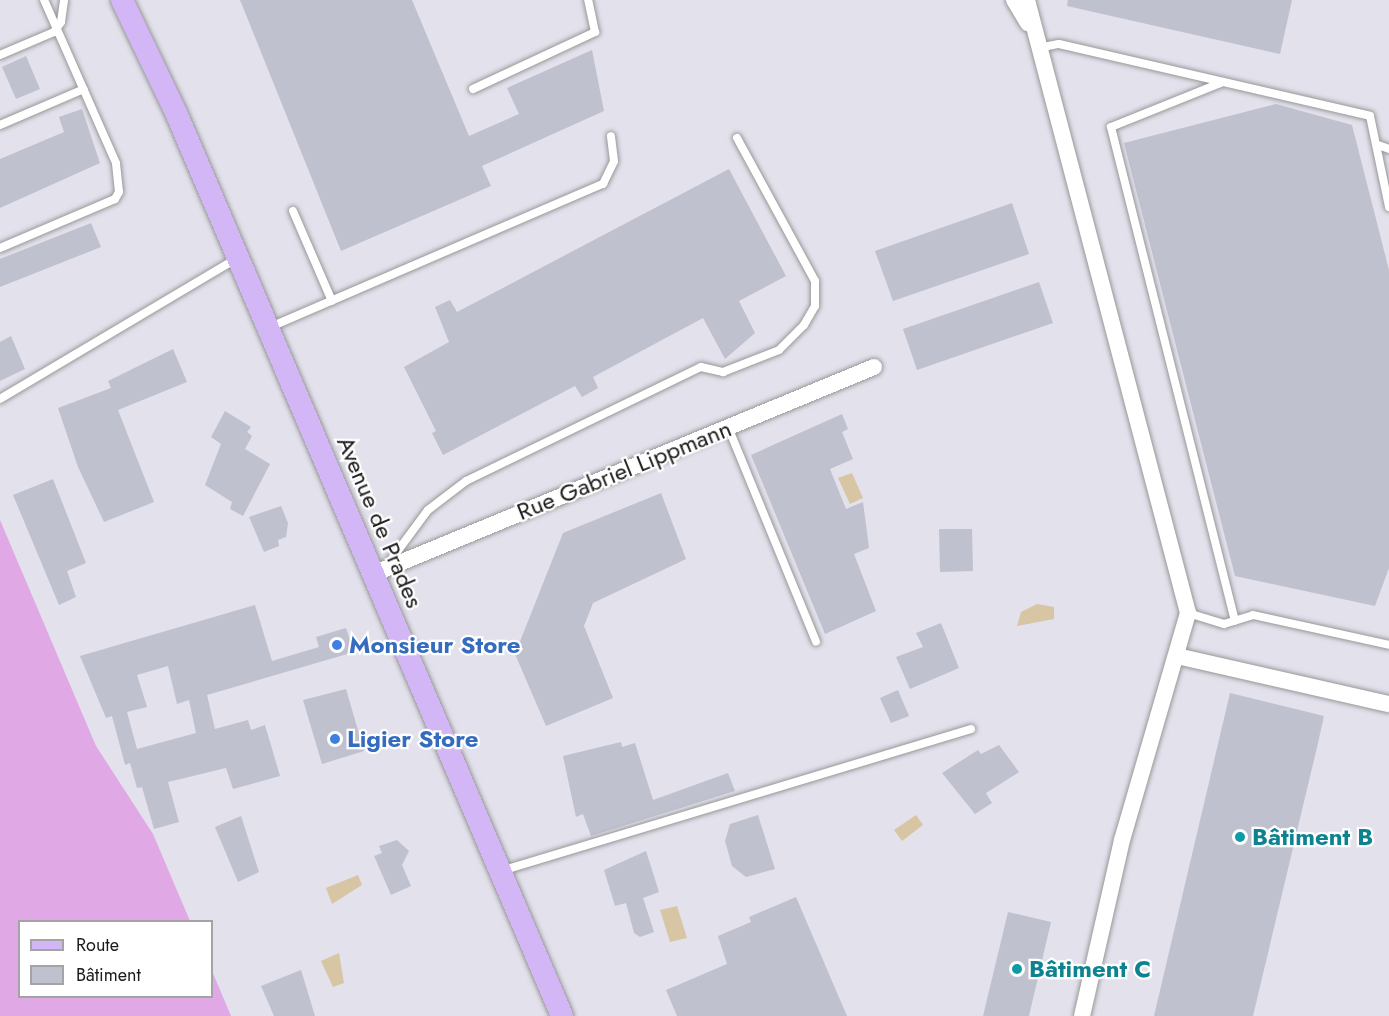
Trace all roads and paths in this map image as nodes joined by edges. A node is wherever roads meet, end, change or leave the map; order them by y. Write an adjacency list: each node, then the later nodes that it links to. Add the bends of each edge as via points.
1 (44, 0): 9 (lane)
2 (64, 0): 9 (lane)
3 (122, 0): 15 (main road, Avenue de Prades)
4 (135, 0): 15 (main road, Avenue de Prades)
5 (588, 0): 13 (lane, via 595,32)
6 (1014, 0): 10 (street)
7 (1027, 0): 10 (street)
8 (1038, 0): 10 (street)
9 (57, 27): 11 (lane); 14 (lane)
10 (1043, 47): 12 (lane, via 1059,44); 31 (street)
11 (0, 55)
12 (1223, 82): 19 (lane, via 1370,116); 32 (lane, via 1111,127)
13 (473, 88)
14 (84, 89): 16 (lane); 23 (lane, via 118,170 119,192 115,199)
15 (177, 116): 24 (main road, Avenue de Prades)
16 (0, 125)
17 (611, 136): 25 (lane, via 614,161 603,184)
18 (737, 138): 30 (lane, via 815,281 815,306 804,325 779,350 723,372 701,367 466,481 428,510)
19 (1378, 145): 20 (lane); 21 (lane)
20 (1389, 149)
21 (1389, 207)
22 (293, 211): 25 (lane)
23 (0, 248)
24 (237, 257): 26 (main road, Avenue de Prades); 28 (lane)
25 (332, 301): 26 (lane)
26 (268, 328): 30 (main road, Avenue de Prades)
27 (874, 367): 29 (street, Rue Gabriel Lippmann)
28 (0, 399)
29 (728, 427): 30 (street, Rue Gabriel Lippmann); 33 (lane)
30 (379, 572): 38 (main road, Avenue de Prades)
31 (1188, 613): 32 (lane, via 1224,624); 35 (street)
32 (1235, 621): 34 (lane, via 1253,615)
33 (816, 642)
34 (1389, 645)
35 (1178, 656): 36 (street); 40 (street, via 1156,713 1125,828)
36 (1389, 704)
37 (971, 729): 38 (lane)
38 (500, 872): 39 (main road, Avenue de Prades)
39 (562, 1016)
40 (1082, 1016)

